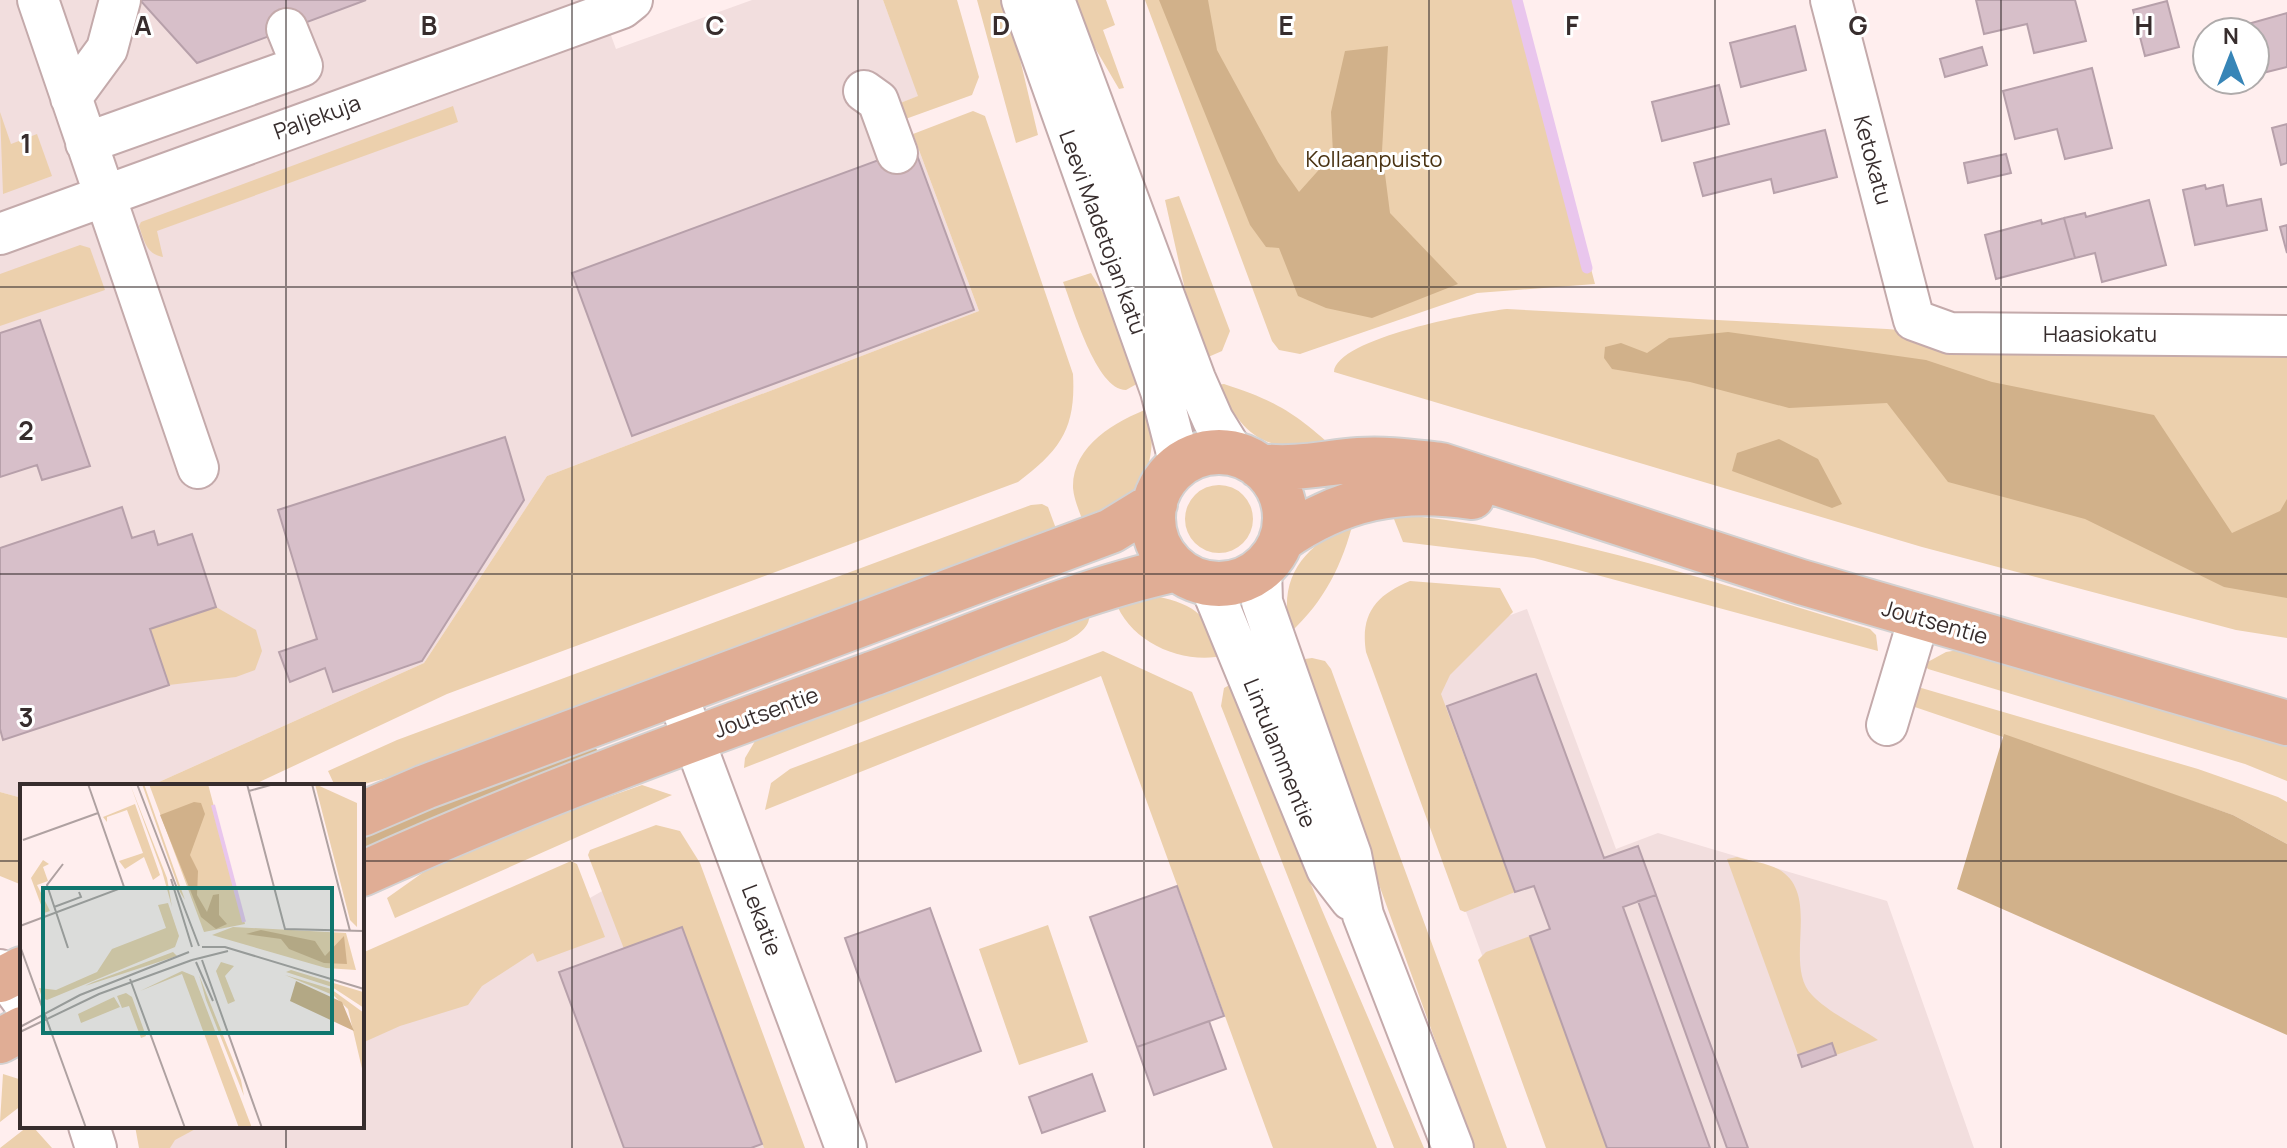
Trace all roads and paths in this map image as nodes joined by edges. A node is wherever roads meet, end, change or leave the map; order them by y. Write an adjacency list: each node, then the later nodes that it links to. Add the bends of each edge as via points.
1 (38, 0): 9 (street)
2 (120, 0): 9 (street, via 107,49)
3 (632, 0): 12 (street, Paljekuja, via 622,8)
4 (1022, 0): 17 (street, Leevi Madetojan katu, via 1161,391)
5 (1054, 0): 16 (street, Leevi Madetojan katu, via 1195,379 1213,420)
6 (1831, 0): 14 (street, Ketokatu)
7 (287, 29): 10 (street, via 302,66)
8 (864, 91): 11 (street, via 878,101)
9 (71, 98): 10 (street)
10 (86, 143): 12 (street)
11 (897, 153)
12 (104, 196): 13 (street, Paljekuja); 18 (street)
13 (0, 234)
14 (1914, 320): 15 (street, Haasiokatu, via 1950,333)
15 (2287, 336)
16 (1247, 460): 17 (main road, via 1204,454); 20 (main road, Joutsentie, via 1295,470 1358,460 1441,465); 21 (main road, via 1280,495 1285,517)
17 (1180, 465): 19 (main road)
18 (198, 468)
19 (1155, 504): 22 (main road, via 1158,542); 24 (main road, via 1100,535)
20 (1586, 514): 21 (main road, Joutsentie, via 1439,492 1399,493 1315,516); 23 (main road, Joutsentie)
21 (1271, 555): 22 (main road, via 1234,582); 30 (street, Lintulammentie, via 1262,602 1351,855)
22 (1194, 576): 27 (main road, Joutsentie, via 1095,592); 30 (street, Lintulammentie, via 1327,869)
23 (1919, 618): 25 (main road, Joutsentie); 26 (street)
24 (676, 692): 27 (street, Lekatie); 28 (main road)
25 (2287, 723)
26 (1887, 725)
27 (694, 739): 29 (main road, Joutsentie); 35 (street, Lekatie)
28 (364, 813)
29 (364, 873)
30 (1363, 915): 36 (street, Lintulammentie)
31 (20, 1030): 32 (main road)
32 (0, 1041)
33 (90, 1128): 34 (street)
34 (96, 1148)
35 (846, 1148)
36 (1453, 1148)

